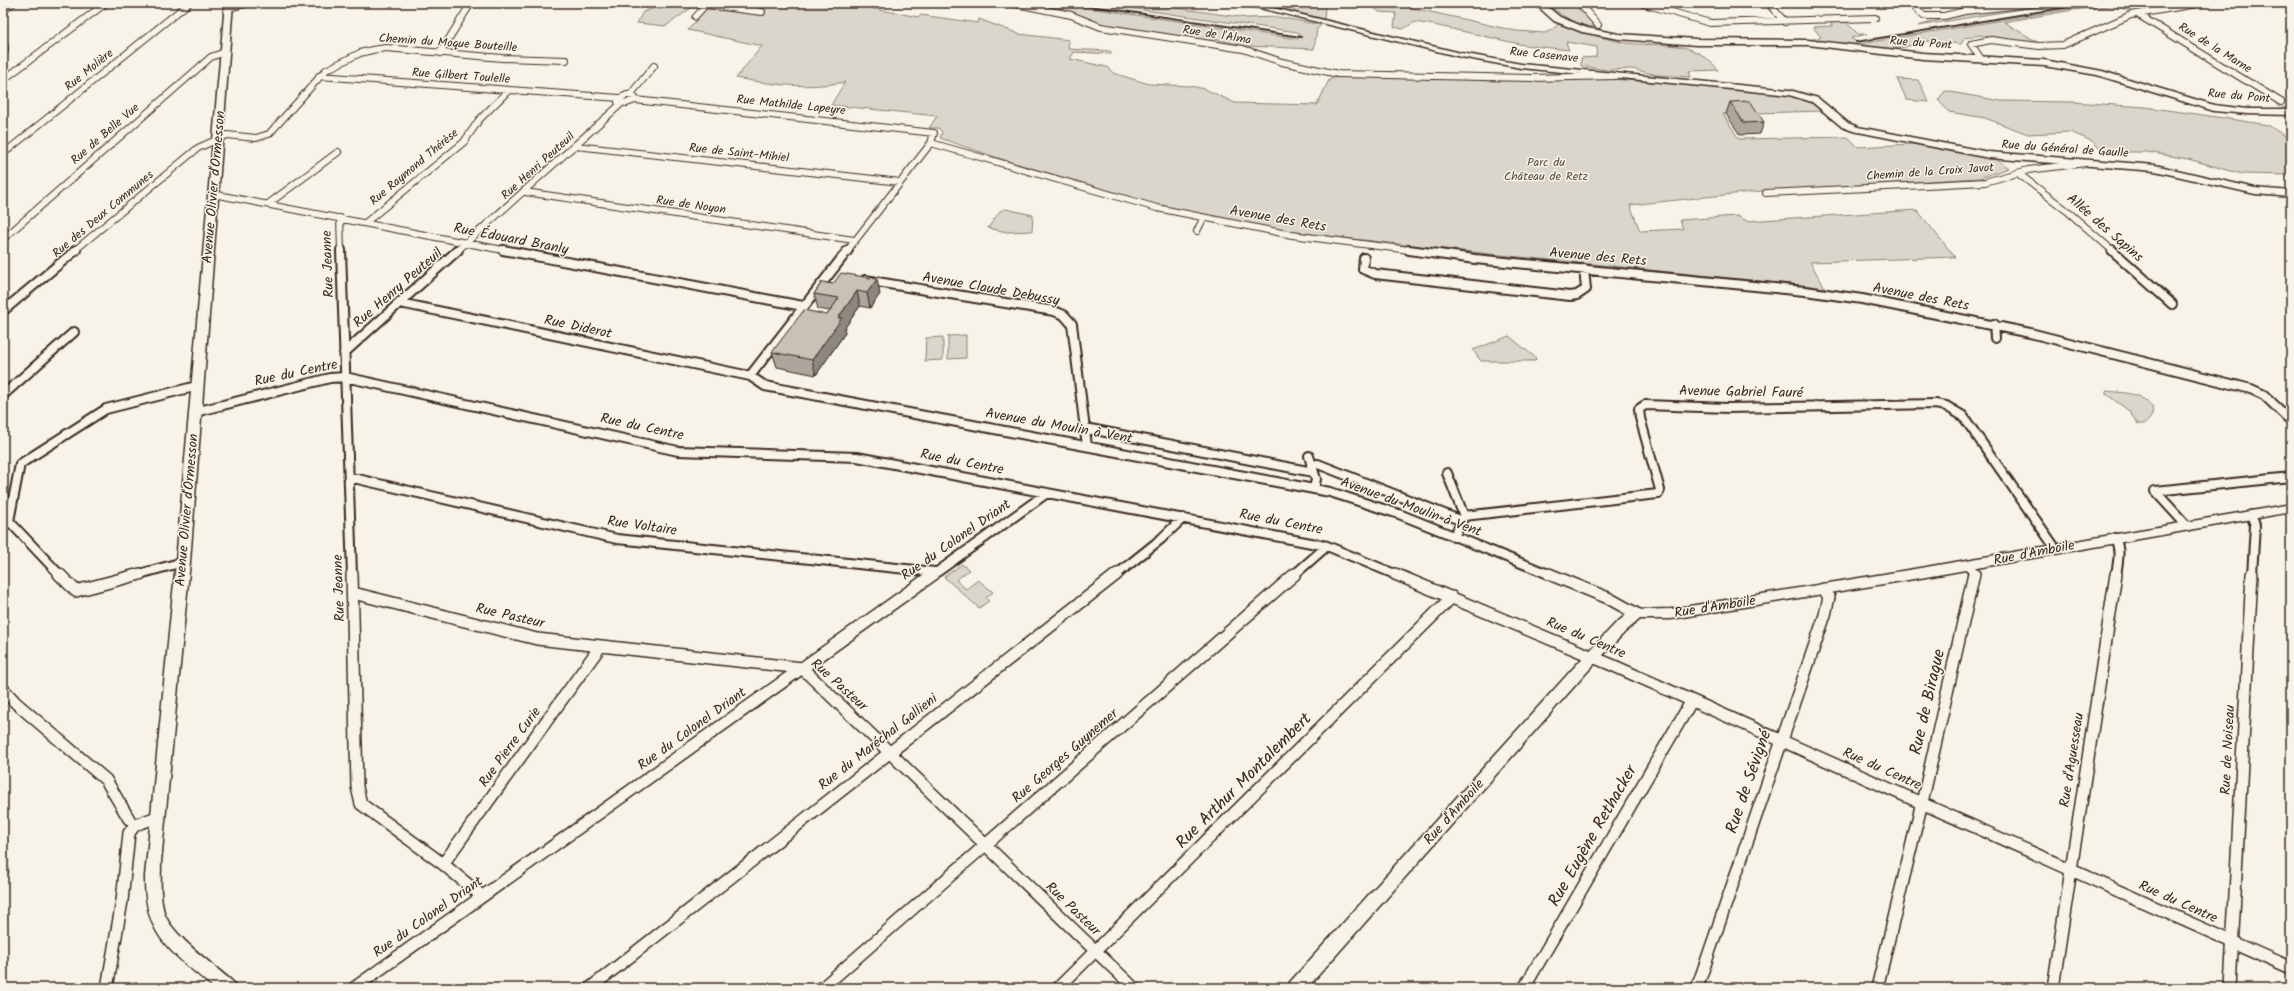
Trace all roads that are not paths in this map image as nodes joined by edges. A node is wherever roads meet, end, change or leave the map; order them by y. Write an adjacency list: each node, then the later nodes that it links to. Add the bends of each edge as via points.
1 (13, 3): 19 (street)
2 (106, 3): 36 (street)
3 (189, 3): 47 (street, Rue Molière)
4 (249, 3): 17 (street)
5 (471, 3): 29 (street)
6 (690, 3): 18 (street)
7 (1011, 3): 34 (street, Rue de l'Alma, via 1071,15 1101,28 1249,50 1282,62 1338,74 1531,78)
8 (1242, 3): 34 (street, Rue Casenave, via 1462,55 1521,66)
9 (1538, 3): 21 (main road, Rue du Pont)
10 (1544, 3): 21 (main road)
11 (1579, 3): 26 (street)
12 (1641, 3): 25 (street, via 1710,24)
13 (1768, 3): 25 (street)
14 (1910, 3): 15 (street, via 1924,16 1944,16 1965,11)
15 (2041, 3)
16 (2203, 3): 22 (street)
17 (229, 6): 28 (main road, Avenue Olivier d'Ormesson)
18 (705, 6): 20 (street); 23 (street)
19 (3, 10)
20 (762, 12)
21 (1549, 13): 31 (main road, Rue du Pont, via 1580,28 1642,40 1800,42 1894,54)
22 (2136, 14): 31 (street, via 2051,48 1983,39 1972,44 1972,48); 40 (street, Rue de la Marne)
23 (695, 17)
24 (1875, 18): 25 (street)
25 (1785, 22)
26 (1598, 25)
27 (3, 38): 30 (street)
28 (225, 52): 43 (main road, Avenue Olivier d'Ormesson); 60 (street, Rue de Belle Vue, via 211,57)
29 (440, 53): 32 (street, Chemin du Moque Bouteille); 35 (street, Chemin du Moque Bouteille, via 386,48 360,52 332,66)
30 (3, 58)
31 (1981, 59): 41 (main road, Rue du Pont, via 2085,69 2204,106)
32 (566, 60)
33 (654, 66): 38 (street)
34 (1618, 74): 42 (street, Rue Casenave, via 1801,96 1822,104)
35 (319, 76): 37 (street, Rue Gilbert Toulelle); 43 (street, Chemin du Moque Bouteille, via 269,134 256,138 234,135)
36 (3, 80)
37 (508, 90): 39 (street, Rue Gilbert Toulelle, via 601,97); 58 (street, Rue Raymond Thérèse, via 479,120 464,142)
38 (633, 97): 39 (street); 44 (street, Rue Mathilde Lapeyre, via 932,131 934,134)
39 (620, 101): 45 (street, Rue Henri Peuteuil)
40 (2281, 102)
41 (2291, 112)
42 (1840, 121): 48 (street, Rue du Général de Gaulle, via 1856,129 1988,155)
43 (219, 138): 53 (main road, Avenue Olivier d'Ormesson); 71 (street, Rue des Deux Communes, via 198,148)
44 (931, 143): 50 (street); 57 (street, Avenue des Rets)
45 (576, 146): 50 (street, Rue de Saint-Mihiel); 51 (street, Rue Henri Peuteuil)
46 (338, 152): 55 (street)
47 (3, 154)
48 (2094, 163): 49 (street, Chemin de la Croix Javot, via 2028,170); 54 (street, Rue du Général de Gaulle, via 2154,168 2255,191)
49 (2019, 174): 52 (street, Chemin de la Croix Javot, via 1985,182); 69 (street, Allée des Sapins, via 2066,210)
50 (900, 182): 61 (street)
51 (525, 192): 61 (street, Rue de Noyon); 62 (street, Rue Henri Peuteuil)
52 (1766, 193)
53 (214, 194): 55 (street, Rue Édouard Branly); 78 (main road, Avenue Olivier d'Ormesson)
54 (2291, 194)
55 (268, 204): 56 (street, Rue Édouard Branly)
56 (340, 218): 58 (street, Rue Édouard Branly); 75 (street, Rue Jeanne)
57 (1203, 219): 59 (street); 64 (street, Avenue des Rets, via 1366,246)
58 (365, 223): 62 (street, Rue Édouard Branly)
59 (1197, 231)
60 (3, 239)
61 (854, 240): 65 (street)
62 (468, 243): 68 (street, Rue Henry Peuteuil); 70 (street, Rue Édouard Branly)
63 (1364, 258): 64 (street, via 1363,269 1375,274 1570,296 1586,289)
64 (1584, 269): 72 (street, Avenue des Rets, via 1828,294)
65 (828, 273): 66 (street); 70 (street)
66 (840, 275)
67 (856, 278): 82 (street, Avenue Claude Debussy, via 1054,311 1064,315 1072,324)
68 (400, 304): 75 (street, Rue Henry Peuteuil); 76 (street, Rue Diderot)
69 (2172, 304)
70 (804, 306): 76 (street)
71 (3, 311)
72 (1994, 324): 74 (street); 81 (street, Avenue des Rets, via 2244,387 2264,396)
73 (74, 332): 79 (street)
74 (1995, 338)
75 (344, 353): 77 (street, Rue Jeanne)
76 (750, 376): 83 (street, Avenue du Moulin à Vent, via 764,386)
77 (345, 377): 80 (street, Rue du Centre, via 330,378); 86 (street, Rue Jeanne); 89 (street, Rue du Centre, via 678,451 705,454 858,457)
78 (197, 386): 80 (main road, Avenue Olivier d'Ormesson); 99 (street, via 106,410 20,464 9,521 76,591)
79 (3, 395)
80 (195, 412): 99 (main road, Avenue Olivier d'Ormesson)
81 (2291, 421)
82 (1085, 428): 83 (street, Avenue Claude Debussy); 84 (street)
83 (1087, 446): 88 (street, Avenue du Moulin à Vent)
84 (1311, 464): 88 (street, via 1316,479); 93 (street, via 1318,464)
85 (1446, 473): 93 (street)
86 (349, 477): 101 (street, Rue Voltaire, via 617,539); 103 (street, Rue Jeanne)
87 (2291, 477): 94 (street, via 2155,491)
88 (1314, 488): 95 (street, Avenue du Moulin à Vent, via 1353,497)
89 (1047, 493): 92 (street, Rue du Centre); 101 (street, Rue du Colonel Driant)
90 (2291, 508): 91 (street, Rue d'Amboile)
91 (2251, 515): 94 (street, Rue d'Amboile); 120 (street, Rue de Noiseau, via 2255,525)
92 (1184, 518): 97 (street, Rue du Centre); 112 (street, Rue du Maréchal Gallieni, via 1162,539)
93 (1463, 518): 95 (street); 98 (street, Avenue Gabriel Fauré, via 1658,494 1660,490 1640,418 1639,409 1645,405 1728,408 1935,404 1946,406 1963,416)
94 (2187, 526): 96 (street, Rue d'Amboile)
95 (1454, 537): 105 (street, Avenue du Moulin à Vent, via 1614,600)
96 (2115, 538): 98 (street, Rue d'Amboile); 118 (street, Rue d'Aguesseau, via 2119,557)
97 (1327, 546): 104 (street, Rue du Centre); 116 (street, Rue Georges Guynemer)
98 (2056, 549): 100 (street, Rue d'Amboile)
99 (182, 562): 114 (main road, Avenue Olivier d'Ormesson)
100 (1969, 565): 102 (street, Rue d'Amboile); 113 (street, Rue de Birague, via 1974,573)
101 (936, 572): 108 (street, Rue du Colonel Driant)
102 (1824, 589): 105 (street, Rue d'Amboile, via 1671,614); 111 (street, Rue de Sévigné, via 1829,597 1825,615)
103 (353, 593): 106 (street, Rue Pasteur, via 537,639); 117 (street, Rue Jeanne, via 357,787 361,804)
104 (1452, 597): 107 (street, Rue du Centre); 121 (street, Rue Arthur Montalembert)
105 (1637, 614): 107 (street, Rue d'Amboile)
106 (600, 647): 108 (street, Rue Pasteur); 117 (street, Rue Pierre Curie)
107 (1592, 657): 110 (street, Rue du Centre); 130 (street, Rue d'Amboile)
108 (802, 668): 112 (street, Rue Pasteur); 119 (street, Rue du Colonel Driant)
109 (3, 689): 115 (street, via 106,780)
110 (1691, 702): 111 (street, Rue du Centre); 131 (street, Rue Eugène Rethacker)
111 (1781, 741): 113 (street, Rue du Centre); 132 (street, Rue de Sévigné)
112 (890, 752): 116 (street, Rue Pasteur); 126 (street, Rue du Maréchal Gallieni)
113 (1922, 804): 118 (street, Rue du Centre); 133 (street, Rue de Birague)
114 (158, 817): 123 (street, via 135,825 129,833 122,901); 124 (main road, Avenue Olivier d'Ormesson, via 153,862 154,897 159,922 173,939)
115 (129, 819)
116 (985, 845): 121 (street, Rue Pasteur); 127 (street, Rue Georges Guynemer)
117 (443, 864): 119 (street, Rue Jeanne)
118 (2070, 870): 120 (street, Rue du Centre); 134 (street, Rue d'Aguesseau)
119 (482, 896): 125 (street, Rue du Colonel Driant)
120 (2232, 942): 122 (street, Rue du Centre); 135 (street, Rue de Noiseau)
121 (1096, 951): 128 (street, Rue Arthur Montalembert); 129 (street, Rue Pasteur)
122 (2291, 968)
123 (107, 988)
124 (226, 988)
125 (354, 988)
126 (590, 988)
127 (822, 988)
128 (1058, 988)
129 (1134, 988)
130 (1296, 988)
131 (1524, 988)
132 (1697, 988)
133 (1877, 988)
134 (2053, 988)
135 (2230, 988)

